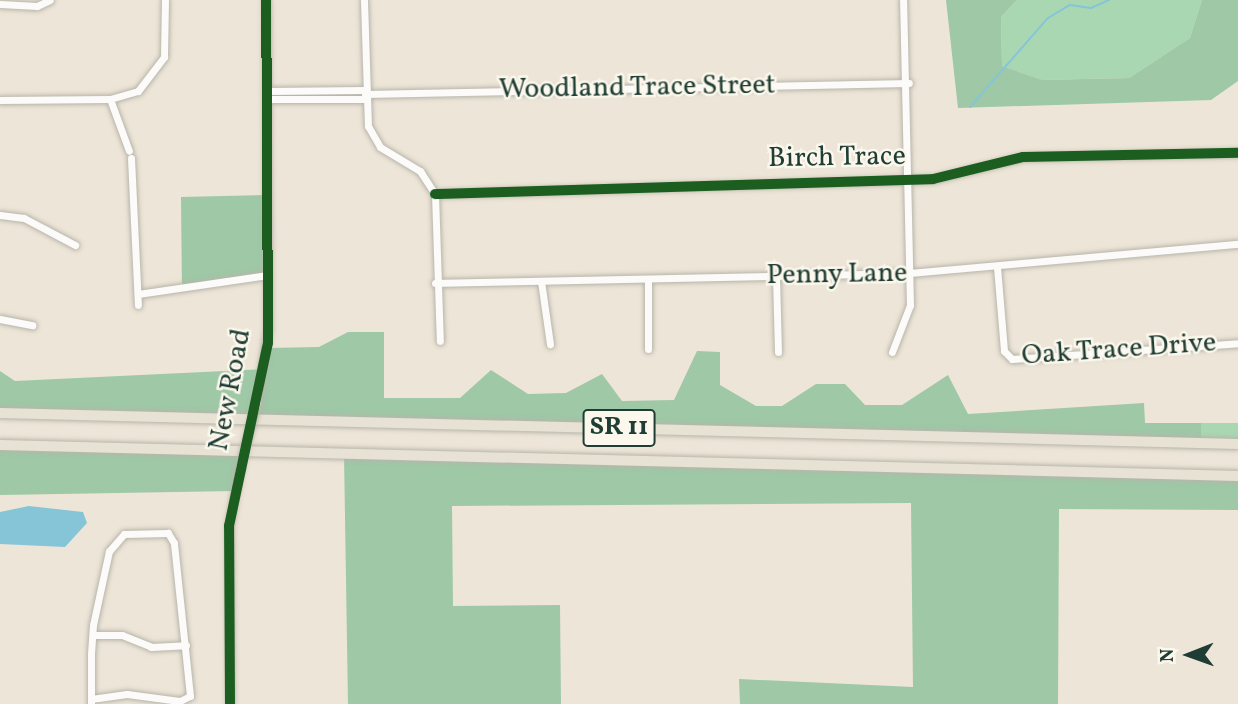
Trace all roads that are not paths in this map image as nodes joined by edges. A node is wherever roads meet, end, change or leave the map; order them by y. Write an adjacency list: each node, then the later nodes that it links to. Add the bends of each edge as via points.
1 (50, 0): 6 (street, via 37,6)
2 (165, 0): 10 (street, via 159,68 138,90)
3 (266, 0): 9 (street, New Road)
4 (363, 0): 8 (street)
5 (903, 0): 7 (street)
6 (0, 4)
7 (909, 83): 8 (street, Woodland Trace Street); 13 (street)
8 (365, 94): 9 (street, Woodland Trace Street); 14 (street, via 375,140 420,171)
9 (267, 95): 20 (street, New Road)
10 (110, 99): 11 (street); 25 (street, via 130,155)
11 (0, 100)
12 (1238, 153): 13 (street, Birch Trace, via 1023,157 949,177)
13 (909, 180): 14 (street, Birch Trace); 19 (street)
14 (435, 194): 24 (street)
15 (0, 215): 17 (street, via 24,218)
16 (1238, 244): 18 (street, Penny Lane)
17 (75, 245)
18 (998, 267): 19 (street, Penny Lane); 30 (street, Oak Trace Drive, via 1004,351 1012,359)
19 (910, 273): 21 (street, Penny Lane); 34 (street, via 908,319)
20 (268, 275): 25 (street); 42 (street, New Road, bridge, via 268,343 229,526)
21 (776, 276): 22 (street, Penny Lane); 33 (street)
22 (648, 279): 23 (street, Penny Lane); 32 (street)
23 (541, 281): 24 (street, Penny Lane); 31 (street)
24 (435, 283): 29 (street)
25 (138, 294): 26 (street)
26 (138, 305)
27 (0, 319): 28 (street)
28 (32, 325)
29 (440, 341)
30 (1238, 343)
31 (550, 344)
32 (648, 349)
33 (778, 352)
34 (892, 352)
35 (0, 413): 36 (highway, SR 11)
36 (1238, 444)
37 (0, 445): 38 (highway, SR 11)
38 (1238, 477)
39 (93, 635): 40 (street, via 163,648); 40 (street, via 99,579 116,539 158,532 174,543); 41 (street)
40 (186, 645): 41 (street, via 189,698)
41 (91, 701)
42 (230, 704)

